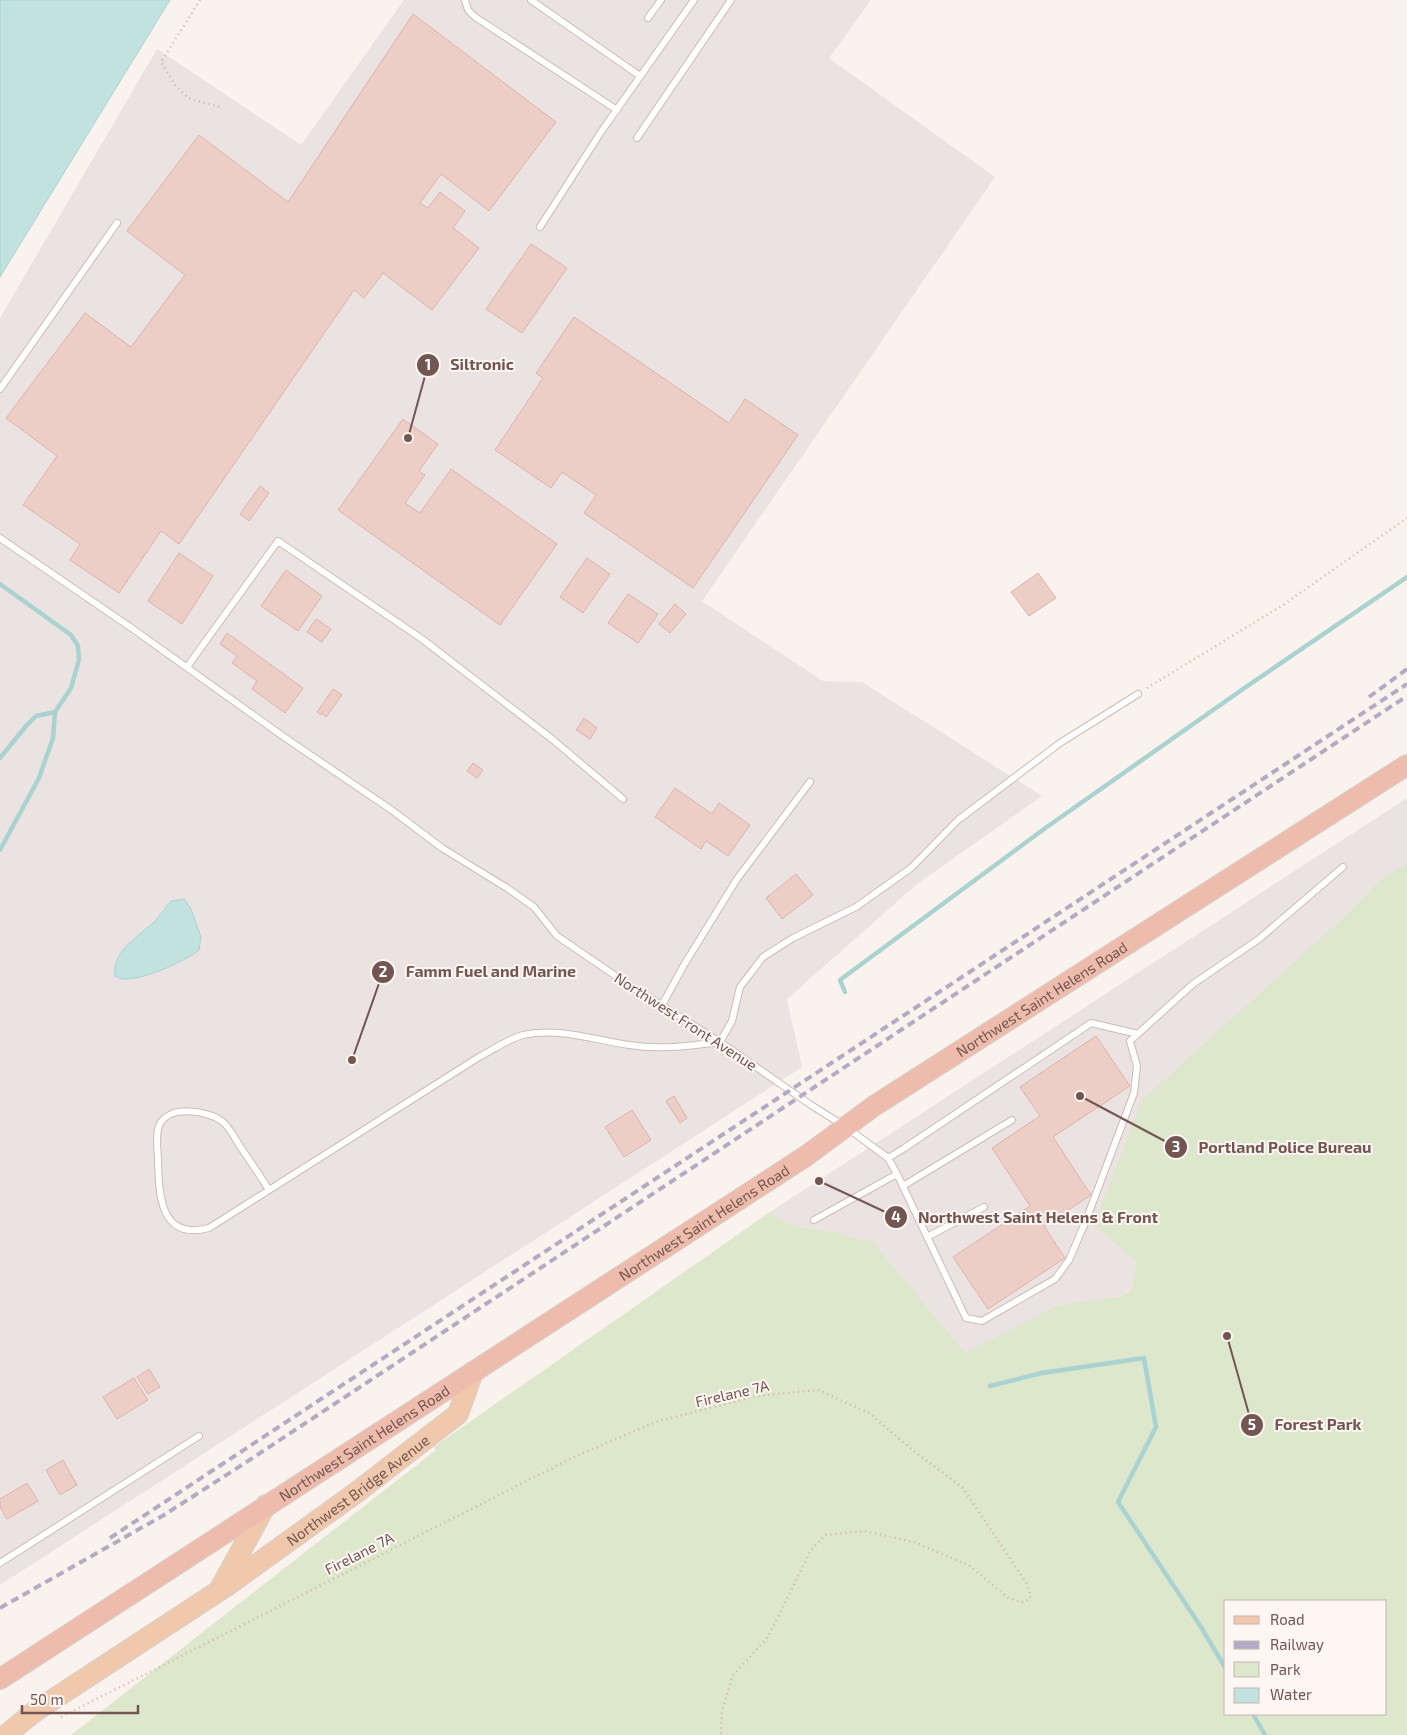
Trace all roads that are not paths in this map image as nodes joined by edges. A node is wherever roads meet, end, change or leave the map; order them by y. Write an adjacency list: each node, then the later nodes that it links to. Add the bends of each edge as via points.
1 (464, 0): 8 (lane, via 475,17)
2 (531, 0): 7 (lane)
3 (661, 0): 6 (lane)
4 (694, 0): 7 (lane)
5 (732, 0): 9 (lane)
6 (648, 18)
7 (640, 76): 8 (lane)
8 (617, 110): 11 (lane)
9 (637, 138)
10 (117, 223): 12 (lane)
11 (540, 227)
12 (0, 389)
13 (0, 538): 14 (lane, Northwest Front Avenue)
14 (187, 667): 18 (lane, via 278,541 422,639 552,739); 20 (lane, Northwest Front Avenue, via 442,848 534,907 558,936)
15 (1138, 694): 22 (lane, via 1060,743 958,820 911,868 856,906 763,957 740,987 732,1021)
16 (1407, 765): 24 (highway, Northwest Saint Helens Road)
17 (810, 782): 20 (lane, via 737,880)
18 (623, 799)
19 (1343, 867): 21 (lane, via 1259,939 1193,984)
20 (662, 1006): 22 (lane, Northwest Front Avenue)
21 (1138, 1034): 25 (lane, via 1092,1023); 31 (lane, via 1130,1041 1138,1066 1134,1093 1079,1238 1055,1279 982,1321 966,1318)
22 (720, 1042): 24 (lane, Northwest Front Avenue); 28 (lane, via 672,1048 630,1045 566,1033 540,1032 521,1036 479,1057)
23 (1012, 1120): 27 (lane)
24 (846, 1127): 25 (lane, Northwest Front Avenue); 32 (highway, Northwest Saint Helens Road)
25 (888, 1158): 26 (lane)
26 (897, 1174): 27 (lane); 30 (lane)
27 (903, 1186): 31 (lane)
28 (269, 1190): 28 (lane, via 209,1228 197,1231 174,1224 162,1204 159,1189 159,1125 171,1115 188,1111 222,1122)
29 (984, 1207): 31 (lane)
30 (814, 1220)
31 (927, 1237)
32 (473, 1372): 34 (highway, Northwest Saint Helens Road); 36 (main road, Northwest Bridge Avenue, via 458,1414 357,1492)
33 (199, 1436): 35 (lane)
34 (266, 1506): 36 (main road, Northwest Bridge Avenue); 37 (highway, Northwest Saint Helens Road)
35 (0, 1563)
36 (219, 1591): 38 (main road, Northwest Bridge Avenue, via 34,1712)
37 (0, 1679)
38 (6, 1735)

